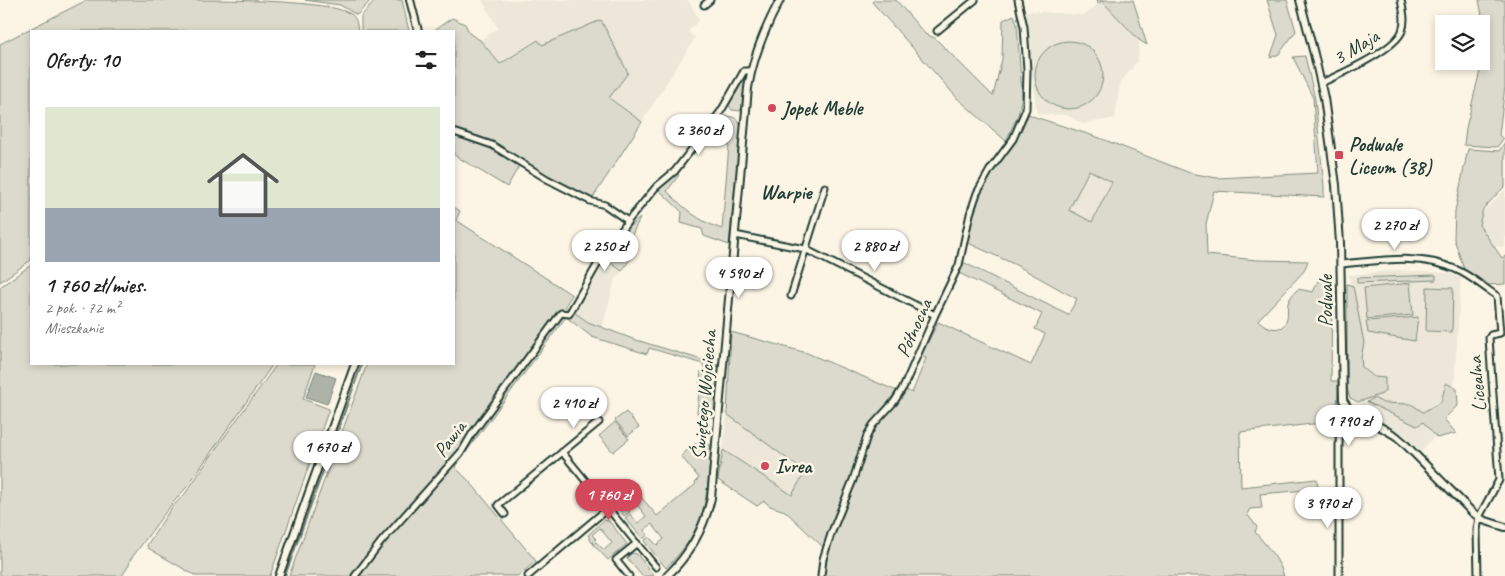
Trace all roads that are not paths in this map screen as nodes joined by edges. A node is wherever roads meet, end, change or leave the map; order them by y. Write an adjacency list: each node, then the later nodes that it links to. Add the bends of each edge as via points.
1 (410, 0): 9 (street)
2 (710, 0): 8 (street)
3 (780, 0): 11 (street, Świętego Wojciecha)
4 (975, 0): 10 (street)
5 (1018, 0): 20 (street, Północna, via 1024,27 1026,110 1013,139 977,193 959,265)
6 (1300, 0): 12 (street, Podwale)
7 (1401, 0): 12 (street, 3 Maja, via 1404,22 1399,36 1349,71)
8 (704, 5)
9 (418, 30)
10 (937, 31)
11 (751, 70): 15 (street, via 744,71 721,111 675,171 656,186); 16 (street, Świętego Wojciecha)
12 (1321, 84): 18 (street, Podwale, via 1335,174)
13 (455, 132): 15 (street, via 492,145 556,183 605,205)
14 (825, 187): 17 (street)
15 (628, 221): 33 (street, Pawia, via 597,265 569,314 561,314 462,451)
16 (734, 235): 17 (street); 36 (street, Świętego Wojciecha, via 711,498 696,540 681,562)
17 (805, 249): 19 (street); 20 (street)
18 (1341, 264): 22 (street, Podwale, via 1342,393); 28 (street, Licealna, via 1418,260 1462,272 1497,296 1500,333 1489,338 1499,480)
19 (791, 296)
20 (935, 315): 37 (street, Północna, via 904,386 867,436 830,534)
21 (355, 365): 32 (street)
22 (1348, 408): 28 (street, via 1396,436); 38 (street, via 1340,420)
23 (599, 422): 24 (street)
24 (562, 452): 26 (street); 27 (street, via 498,505)
25 (633, 487): 26 (street)
26 (608, 508): 30 (street); 34 (street)
27 (504, 514)
28 (1479, 518): 29 (street); 39 (street)
29 (1505, 527)
30 (637, 544): 31 (street); 35 (street, via 616,560)
31 (656, 567)
32 (279, 576)
33 (355, 576)
34 (528, 576)
35 (629, 576)
36 (666, 576)
37 (821, 576)
38 (1338, 576)
39 (1478, 576)

